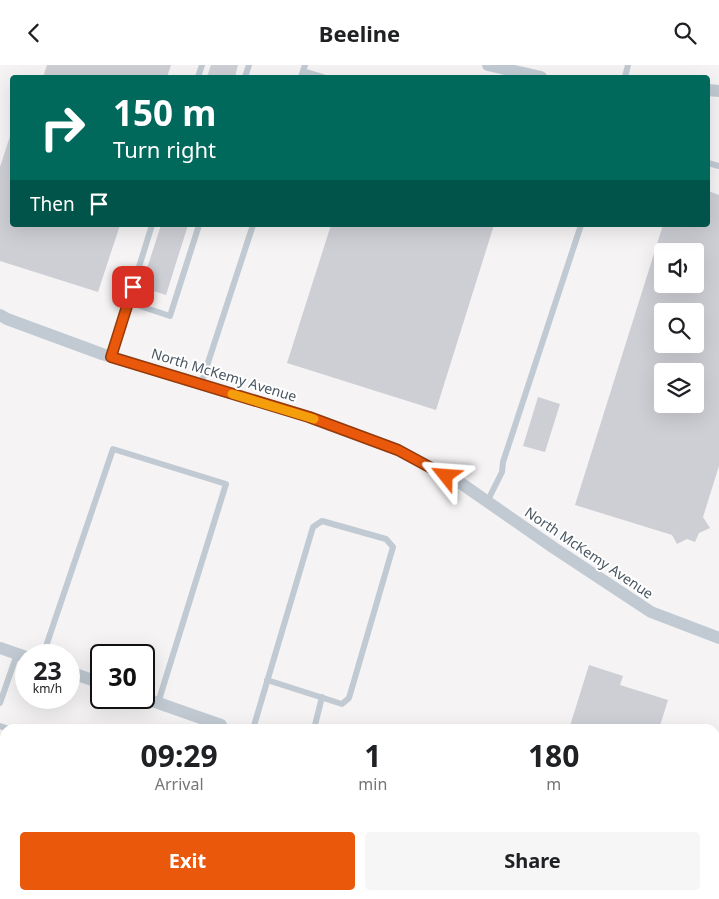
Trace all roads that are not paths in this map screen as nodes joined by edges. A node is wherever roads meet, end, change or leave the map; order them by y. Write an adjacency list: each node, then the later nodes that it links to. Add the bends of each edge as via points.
1 (488, 65): 4 (street)
2 (303, 71): 3 (lane)
3 (316, 75)
4 (531, 75)
5 (151, 227): 9 (lane)
6 (198, 227): 9 (lane, via 170,315)
7 (252, 227): 12 (lane)
8 (580, 227): 13 (lane, via 502,472)
9 (128, 302): 11 (lane)
10 (0, 315): 11 (street, North McKemy Avenue)
11 (111, 357): 12 (street, North McKemy Avenue)
12 (201, 384): 13 (street, North McKemy Avenue, via 309,417 398,450 462,484)
13 (488, 502): 14 (street, North McKemy Avenue, via 651,612)
14 (719, 638)
15 (46, 644): 23 (lane, via 113,449 226,484)
16 (0, 648): 17 (street)
17 (15, 653)
18 (15, 671): 22 (lane)
19 (268, 680): 20 (lane); 20 (lane, via 313,527 322,521 386,539 393,547 349,698 342,704); 25 (lane)
20 (322, 697): 26 (lane)
21 (155, 702): 23 (street)
22 (0, 703)
23 (158, 703): 24 (street)
24 (218, 724)
25 (254, 724)
26 (315, 724)

